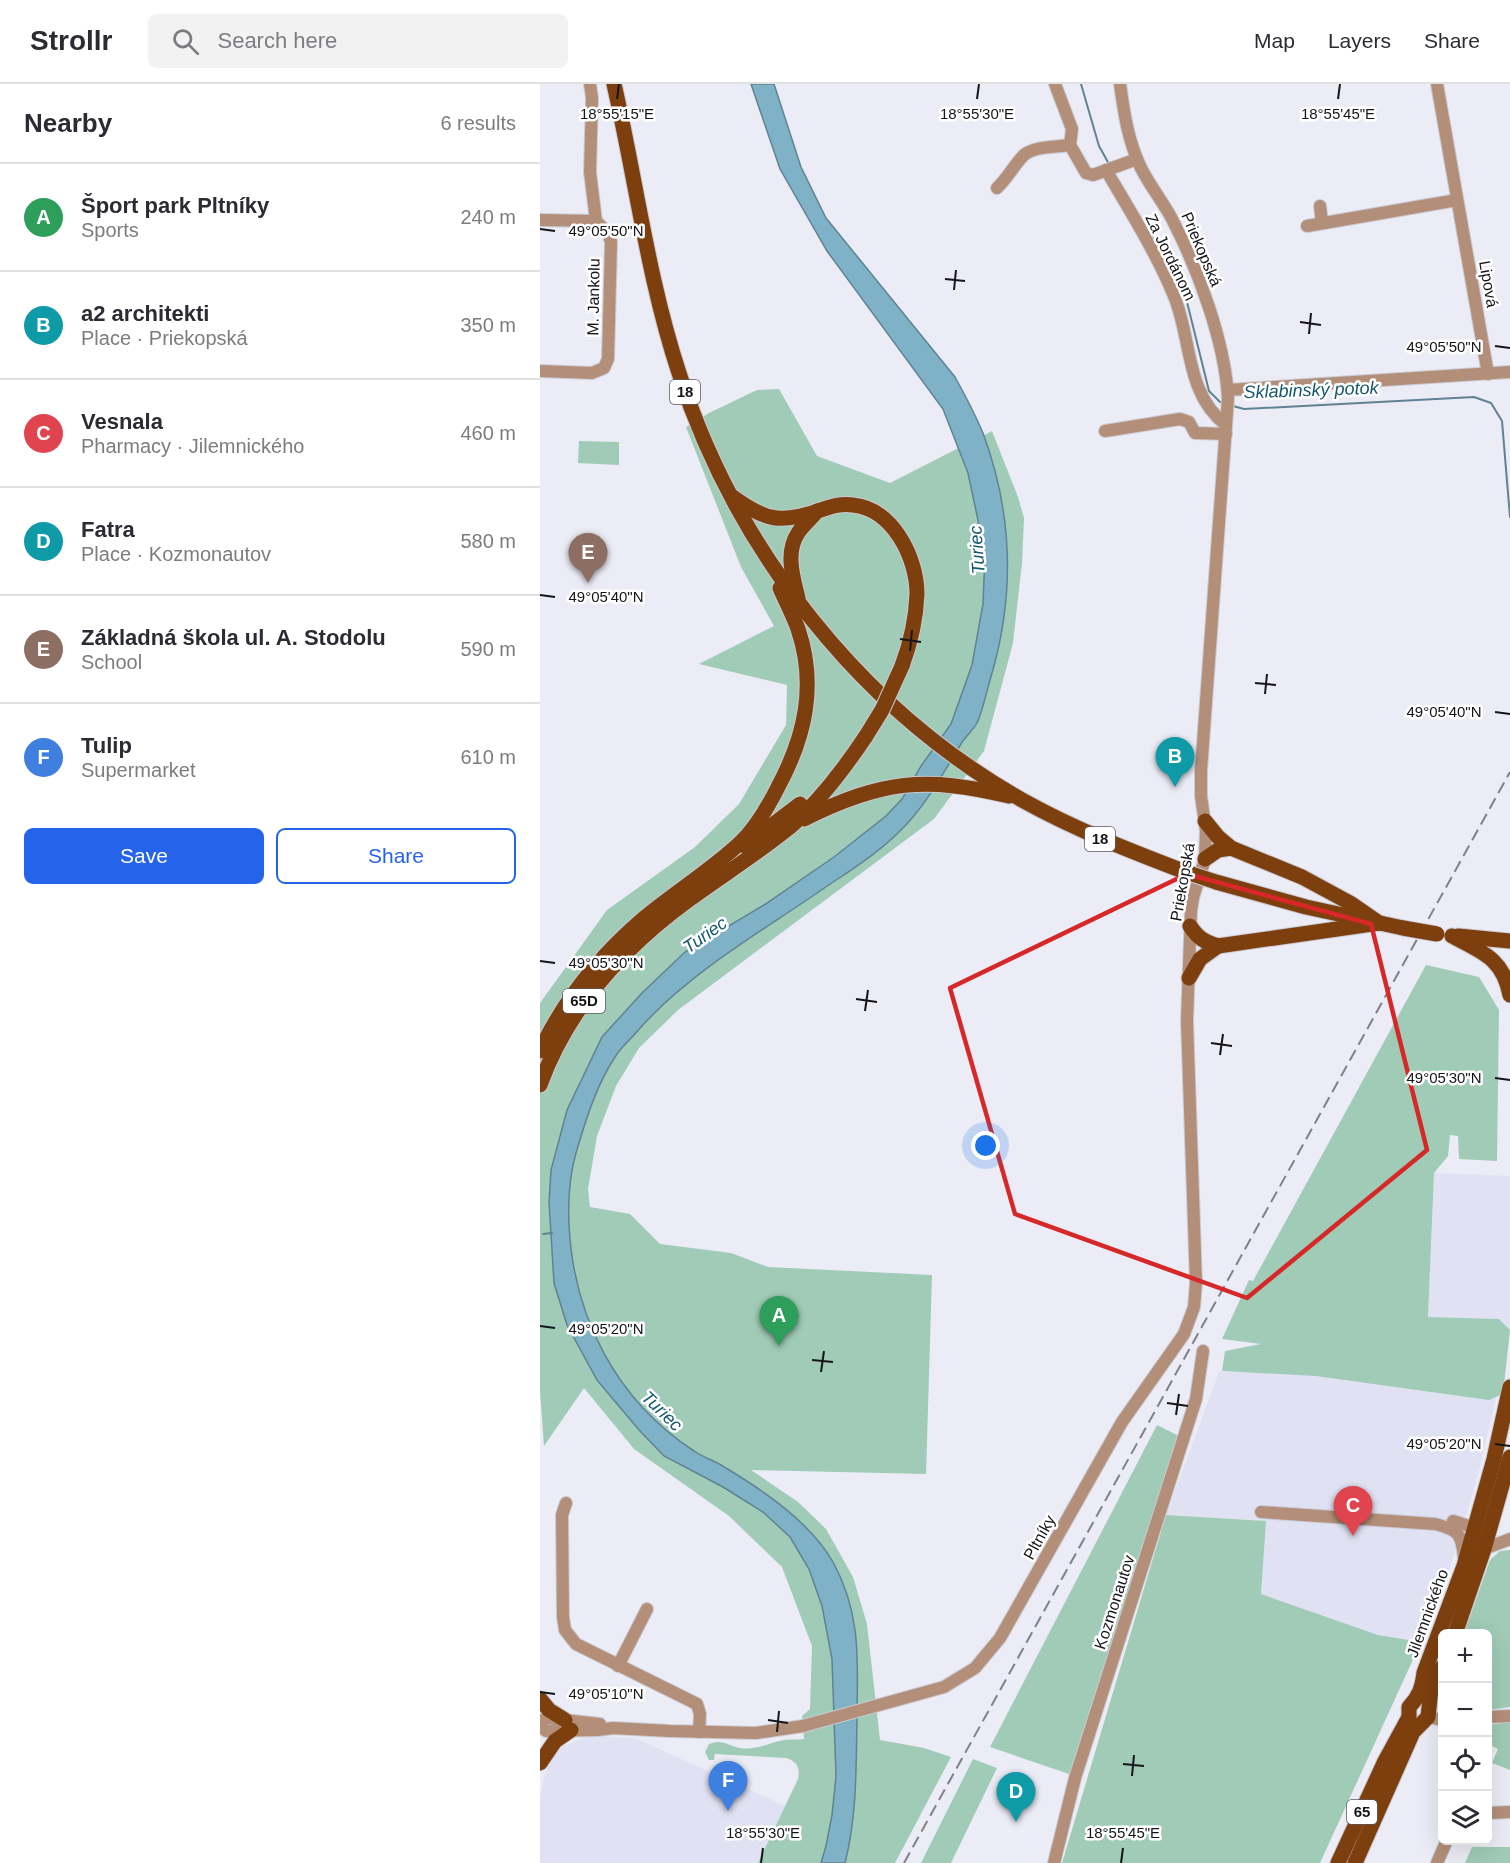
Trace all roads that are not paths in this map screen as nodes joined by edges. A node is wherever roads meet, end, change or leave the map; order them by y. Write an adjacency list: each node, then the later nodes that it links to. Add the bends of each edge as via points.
1 (590, 84): 13 (street, via 590,172)
2 (614, 84): 22 (main road, 18, via 672,352 697,424)
3 (1055, 84): 6 (street, via 1072,129)
4 (1120, 84): 7 (street, Priekopská, via 1128,133)
5 (1437, 84): 10 (street, Lipová)
6 (1070, 145): 8 (street, via 1086,173 1093,175); 9 (street, via 1024,155)
7 (1137, 159): 8 (street); 19 (street, Priekopská, via 1172,219 1198,280 1214,328)
8 (1106, 170): 20 (street, Za Jordánom, via 1158,262 1179,309 1202,397)
9 (997, 189)
10 (1457, 200): 14 (street); 18 (street, Lipová)
11 (1320, 206): 14 (street)
12 (540, 220): 13 (street)
13 (596, 221): 16 (street, M. Jankolu, via 608,233 610,242 608,359 604,368 592,372)
14 (1322, 223): 15 (street)
15 (1306, 226)
16 (540, 370)
17 (1510, 372): 18 (street)
18 (1488, 374): 19 (street)
19 (1228, 394): 20 (street, Priekopská)
20 (1226, 425): 21 (street, via 1195,433 1189,422 1180,419); 28 (street, Priekopská, via 1201,771)
21 (1105, 431)
22 (731, 495): 23 (main road, via 754,512 772,519); 24 (main road, 18)
23 (817, 511): 25 (main road, via 792,545 792,572); 26 (main road, bridge, via 844,504 868,508 885,519 902,541 917,591 913,630 902,666 882,710)
24 (766, 558): 25 (main road, 18); 32 (main road, via 803,649 807,679 805,717 790,766 763,814 741,842)
25 (800, 604): 27 (main road, 18, via 861,676 921,730)
26 (843, 766): 29 (main road, via 834,781); 32 (main road, via 784,818)
27 (1020, 799): 29 (main road, via 972,787 917,784 840,801); 33 (main road, 18, bridge, via 1076,828 1184,871 1277,900)
28 (1205, 821): 30 (main road); 31 (street, Priekopská)
29 (790, 826): 41 (main road, 65D, via 688,900 614,964 564,1032)
30 (1231, 848): 31 (main road, via 1218,850); 33 (main road, via 1302,877)
31 (1205, 859): 34 (street, Priekopská, via 1192,898)
32 (706, 871): 40 (main road, 65D, via 607,953 573,994)
33 (1379, 923): 35 (main road, 18, bridge); 37 (main road)
34 (1190, 926): 37 (main road, via 1197,938); 38 (street, Priekopská)
35 (1445, 935): 36 (main road, 18); 39 (main road, via 1496,962 1508,982)
36 (1510, 940)
37 (1218, 946): 38 (main road, via 1200,959)
38 (1189, 978): 42 (street, Priekopská, via 1188,1070 1197,1283 1192,1316)
39 (1510, 995)
40 (540, 1051)
41 (540, 1085)
42 (1184, 1334): 68 (street, Pltníky, via 1127,1414 1016,1613 975,1668 931,1692 820,1721 768,1732)
43 (1203, 1351): 74 (street, Kozmonautov, via 1192,1412 1076,1778)
44 (1510, 1388): 46 (main road, Jilemnického / 65)
45 (1510, 1457): 49 (main road, Jilemnického)
46 (1484, 1498): 50 (street, Jilemnického, via 1467,1516); 52 (main road, Jilemnického / 65)
47 (566, 1503): 58 (street, via 562,1515 563,1625 576,1644)
48 (1261, 1512): 51 (street, Jilemnického)
49 (1493, 1519): 53 (street); 54 (main road, Jilemnického)
50 (1453, 1521): 51 (street, Jilemnického); 52 (street, Jilemnického)
51 (1435, 1524): 55 (street, Jilemnického, via 1457,1532 1463,1542)
52 (1475, 1528): 54 (street); 55 (main road, Jilemnického / 65)
53 (1510, 1539): 54 (street)
54 (1484, 1549): 57 (main road, Jilemnického)
55 (1464, 1566): 59 (main road, Jilemnického / 65)
56 (647, 1609): 58 (street)
57 (1457, 1629)
58 (618, 1666): 68 (street, via 697,1704)
59 (1424, 1673): 62 (main road, Jilemnického / 65); 69 (main road, Jilemnického / 65, via 1402,1704)
60 (1438, 1676): 62 (main road, Jilemnického / 65)
61 (540, 1699): 66 (main road)
62 (1424, 1714): 69 (main road, Jilemnického / 65); 76 (main road, Jilemnického / 65)
63 (1510, 1716): 64 (street)
64 (1492, 1717)
65 (540, 1721): 66 (street, via 547,1718)
66 (568, 1725): 67 (street, via 546,1731); 68 (street); 70 (main road)
67 (540, 1726)
68 (699, 1732)
69 (1385, 1761): 75 (main road, Jilemnického / 65)
70 (540, 1763)
71 (1510, 1812): 72 (street)
72 (1492, 1813)
73 (1445, 1845): 77 (street)
74 (1054, 1863)
75 (1338, 1863)
76 (1355, 1863)
77 (1437, 1863)

